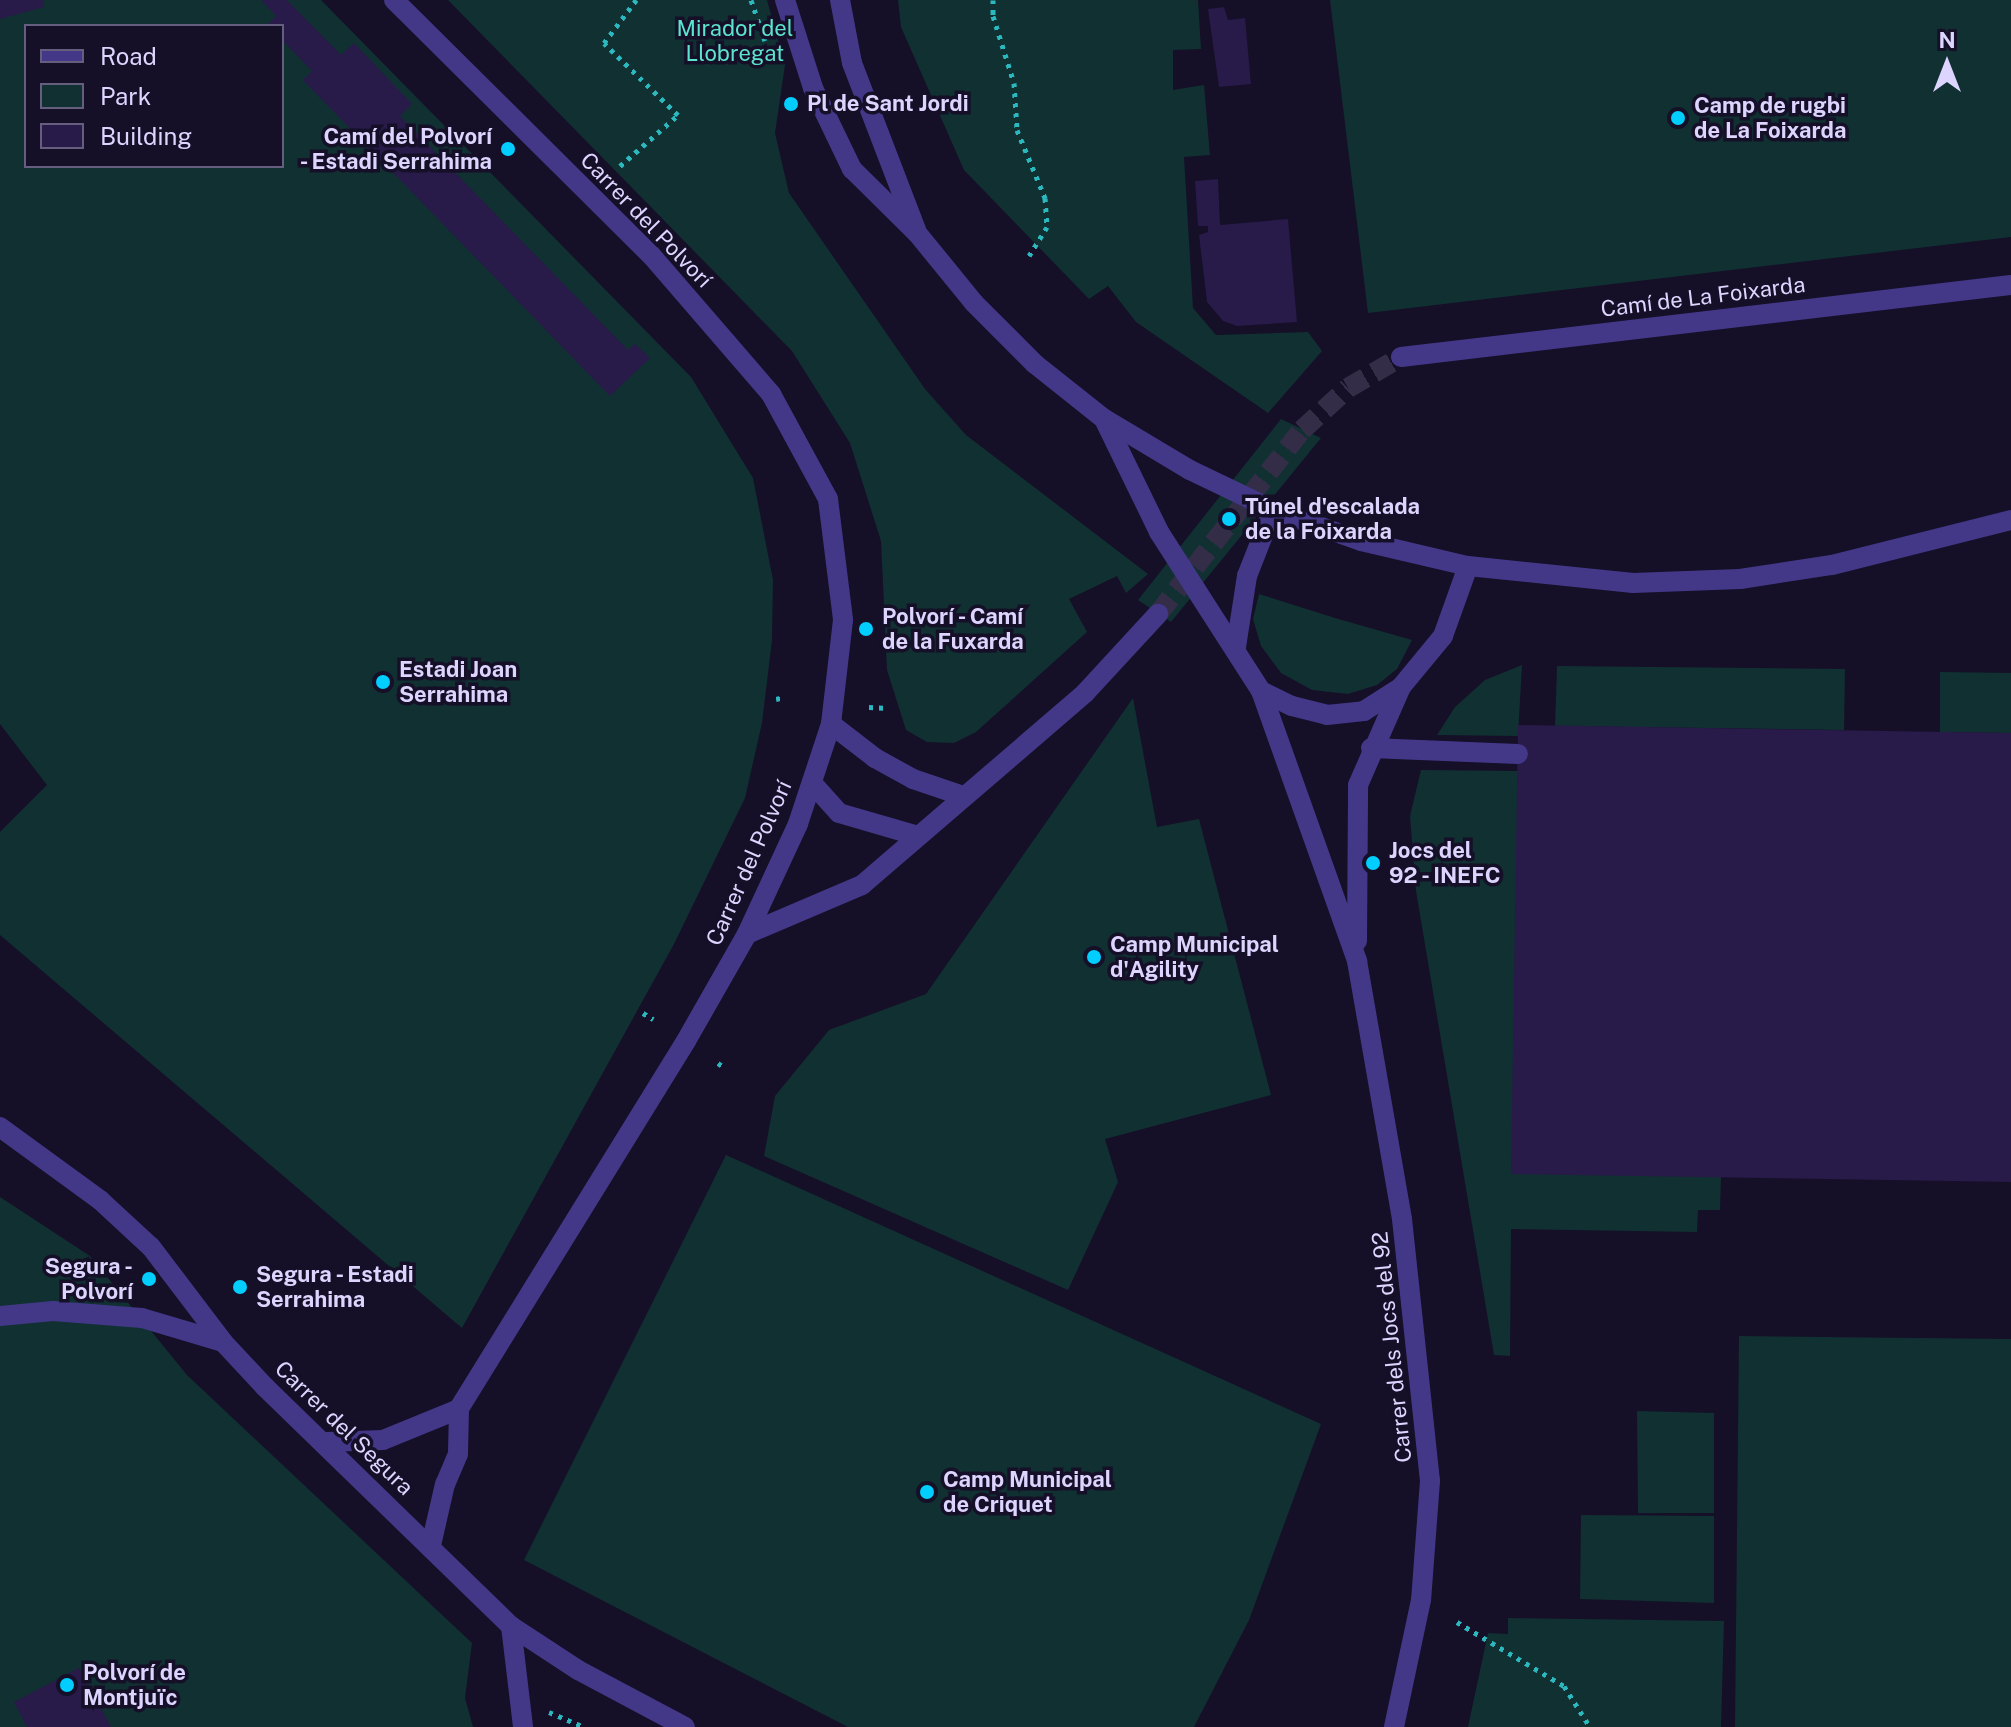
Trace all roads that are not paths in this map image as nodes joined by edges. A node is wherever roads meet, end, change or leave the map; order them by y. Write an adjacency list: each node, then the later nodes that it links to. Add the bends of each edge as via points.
1 (394, 0): 15 (street, Carrer del Polvorí, via 651,255 771,394 828,499 843,620)
2 (785, 0): 4 (street, via 813,88 852,169)
3 (840, 0): 4 (street, via 852,63)
4 (917, 233): 7 (street, via 974,303 1035,364)
5 (2011, 285): 6 (street, Camí de La Foixarda)
6 (1401, 357)
7 (1103, 418): 8 (street, via 1190,470); 12 (street, via 1159,532)
8 (1273, 510): 10 (street, via 1361,541); 12 (street, via 1247,576)
9 (2011, 520): 10 (street, via 1884,554 1740,579 1633,583)
10 (1468, 566): 13 (street, via 1443,636)
11 (1158, 614): 19 (street, via 1085,693)
12 (1236, 647): 14 (street)
13 (1401, 687): 14 (street, via 1364,711 1327,715); 16 (street)
14 (1261, 691): 22 (street)
15 (831, 724): 18 (street, Carrer del Polvorí); 19 (street, via 888,765)
16 (1371, 748): 17 (street); 22 (street, via 1354,819)
17 (1518, 754)
18 (812, 783): 20 (street, via 839,813); 21 (street, Carrer del Polvorí)
19 (963, 796): 20 (street)
20 (918, 836): 21 (street, via 862,885)
21 (747, 934): 26 (street, Carrer del Polvorí)
22 (1357, 961): 32 (street, Carrer dels Jocs del 92, via 1402,1219 1430,1481 1421,1600)
23 (0, 1127): 25 (street, Carrer del Segura, via 100,1200 151,1247)
24 (0, 1316): 25 (street, via 53,1311 142,1318)
25 (223, 1342): 27 (street, Carrer del Segura)
26 (459, 1409): 27 (street, via 383,1440); 28 (street, Carrer del Polvorí, via 458,1454)
27 (327, 1442): 28 (street, Carrer del Segura)
28 (431, 1545): 29 (street, Carrer del Segura)
29 (511, 1626): 30 (street); 31 (street, Carrer del Segura, via 578,1670)
30 (523, 1727)
31 (685, 1727)
32 (1394, 1727)

